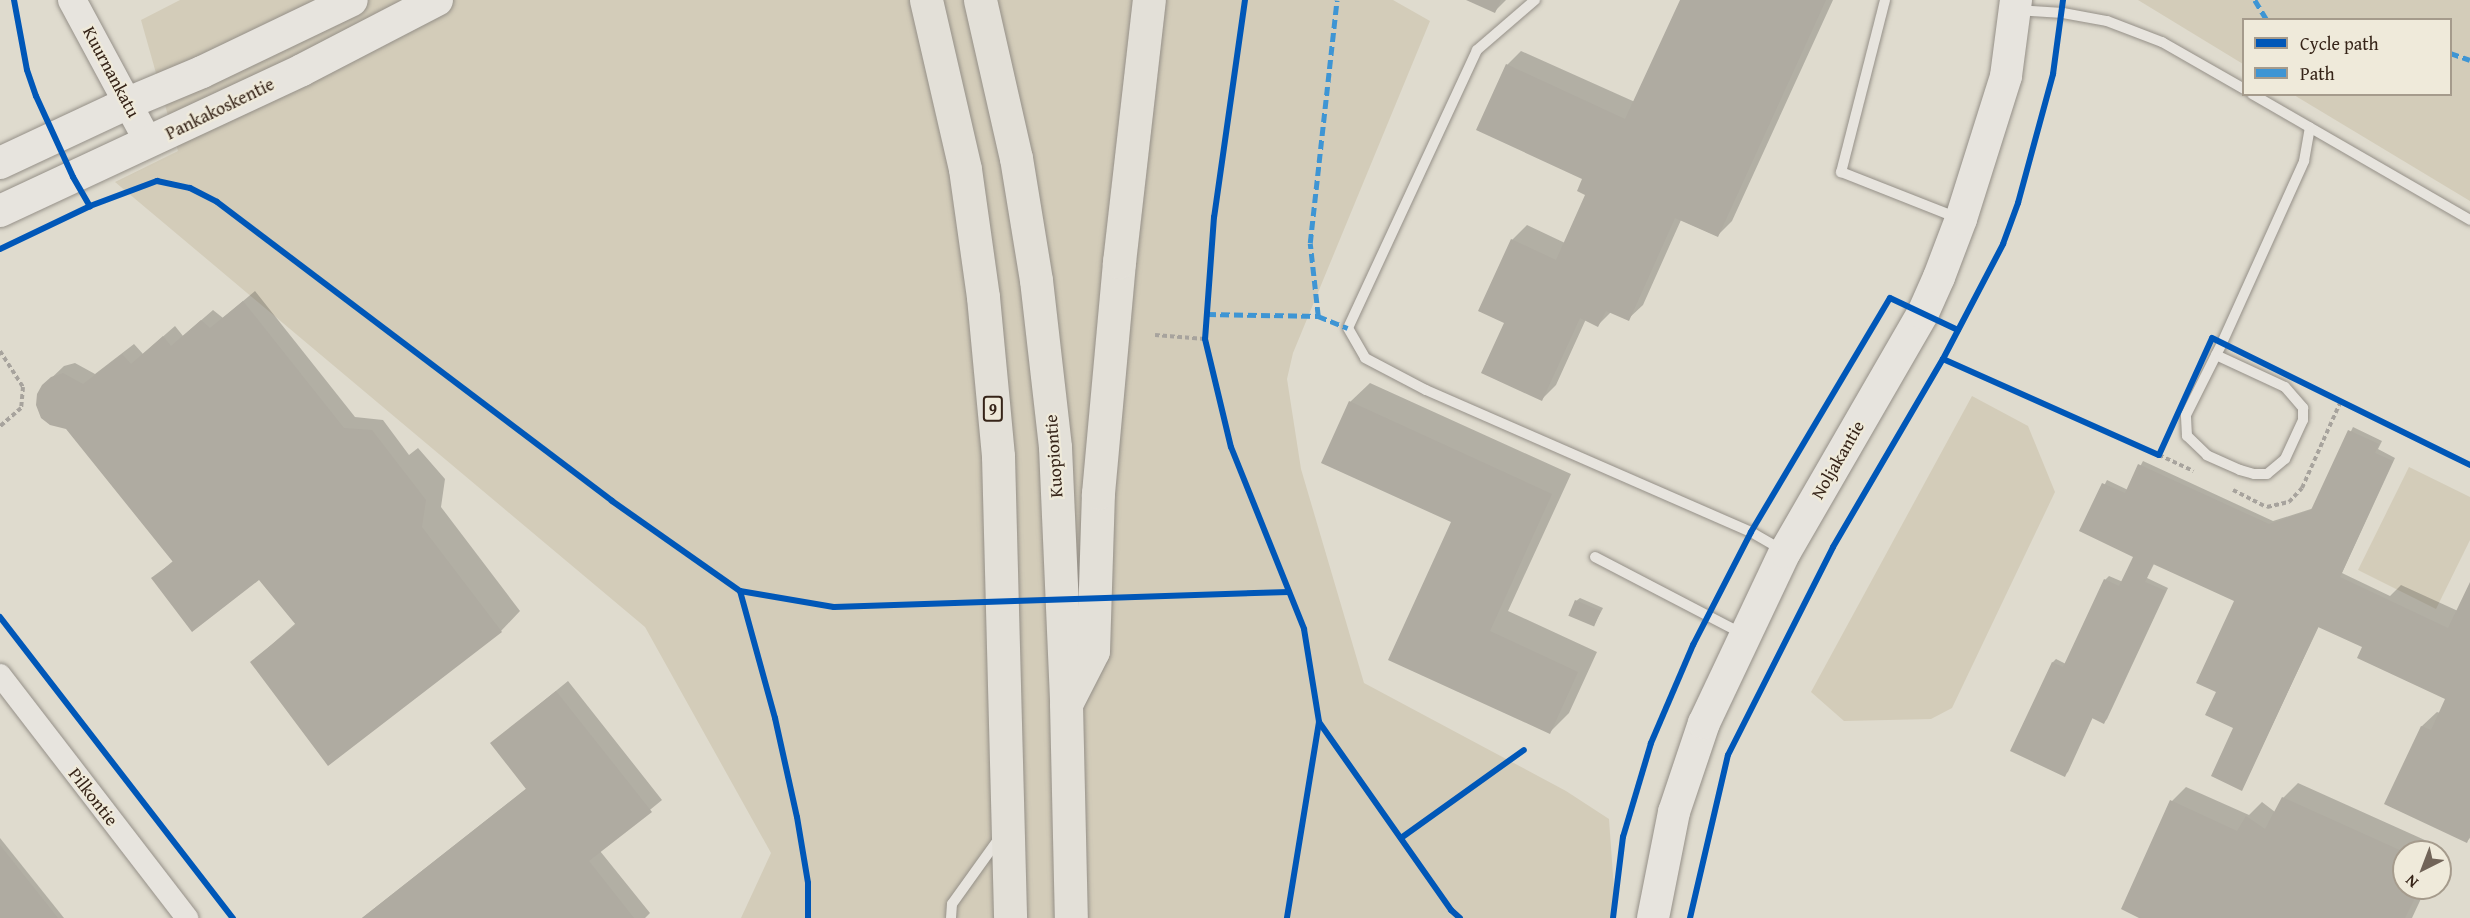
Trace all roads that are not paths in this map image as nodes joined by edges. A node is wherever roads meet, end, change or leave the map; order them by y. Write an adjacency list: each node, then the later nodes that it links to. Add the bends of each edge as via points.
1 (72, 0): 12 (street, Kuurnankatu)
2 (352, 0): 12 (main road)
3 (437, 0): 14 (main road, Pankakoskentie)
4 (926, 0): 27 (highway, 9, via 964,169 983,297 998,456)
5 (980, 0): 26 (highway, Kuopiontie, via 1016,158 1036,279 1055,447)
6 (1149, 0): 26 (highway, via 1098,493 1093,651)
7 (1535, 0): 22 (lane, via 1477,50 1348,328 1365,358 1396,374 1751,532)
8 (1885, 0): 19 (lane, via 1841,171)
9 (2016, 5): 10 (lane, via 2107,21 2162,42); 19 (main road, Noljakantie, via 2006,76)
10 (2242, 89)
11 (2255, 96): 13 (lane)
12 (128, 103): 14 (street, Kuurnankatu); 15 (main road)
13 (2310, 128): 20 (lane); 21 (lane, via 2304,161)
14 (149, 143): 18 (main road, Pankakoskentie)
15 (38, 145): 16 (lane); 17 (main road)
16 (0, 152)
17 (0, 163)
18 (0, 212)
19 (1960, 219): 22 (main road, Noljakantie, via 1923,313)
20 (2470, 220)
21 (2216, 355): 21 (lane, via 2186,415 2187,436 2207,455 2240,470 2267,474 2285,459 2303,420 2303,408 2285,387)
22 (1785, 552): 24 (main road, Noljakantie)
23 (1595, 556): 24 (lane)
24 (1743, 634): 32 (main road, Noljakantie, via 1704,723 1674,812)
25 (0, 675): 28 (street, Pilkontie)
26 (1066, 704): 31 (highway, Kuopiontie)
27 (1009, 824): 29 (lane, via 952,904); 30 (highway, 9)
28 (187, 918)
29 (951, 918)
30 (1010, 918)
31 (1071, 918)
32 (1653, 918)

